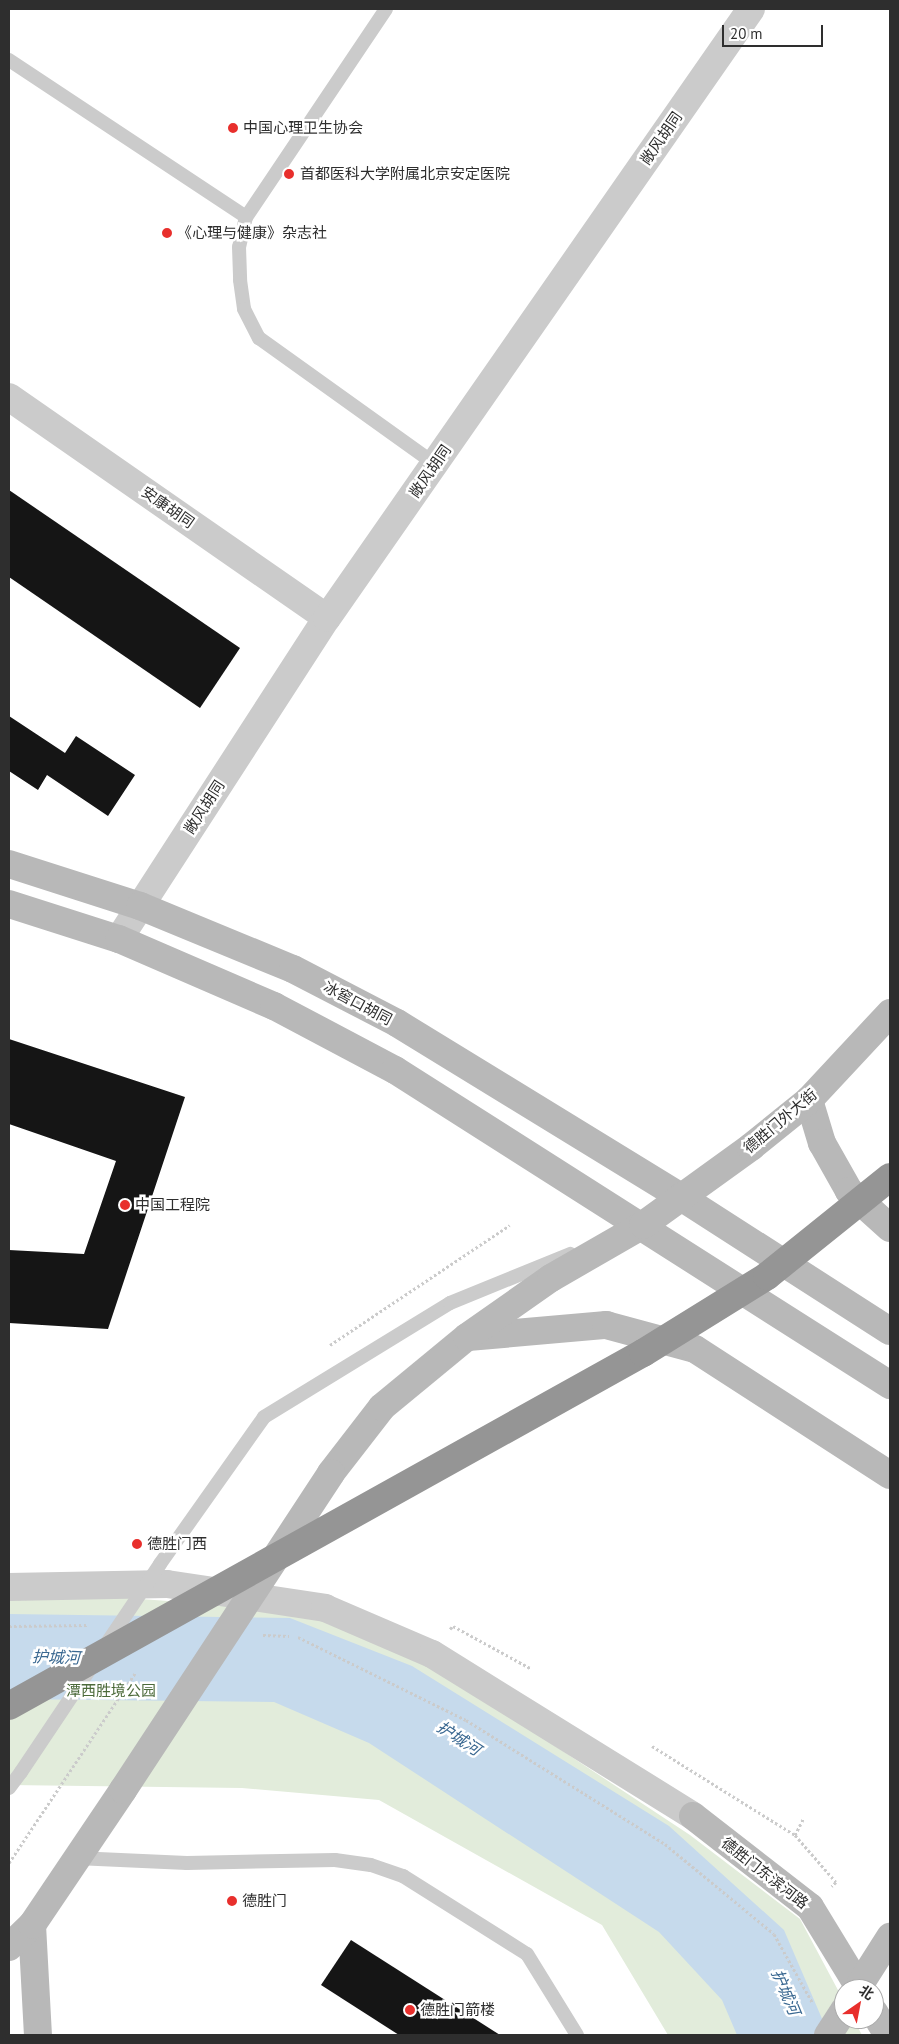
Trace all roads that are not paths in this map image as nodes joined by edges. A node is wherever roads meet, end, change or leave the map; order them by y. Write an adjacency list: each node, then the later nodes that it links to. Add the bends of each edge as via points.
1 (386, 9): 4 (lane)
2 (751, 9): 6 (street, 敞风胡同)
3 (9, 60): 4 (lane)
4 (246, 217): 6 (lane, via 239,247 240,280 244,309 259,338)
5 (9, 396): 7 (street, 安康胡同)
6 (435, 464): 7 (street, 敞风胡同)
7 (327, 618): 10 (street, 敞风胡同)
8 (9, 864): 10 (street, 冰窖口胡同)
9 (9, 904): 11 (street)
10 (140, 906): 11 (street, 敞风胡同); 15 (street, 冰窖口胡同, via 293,969 397,1023)
11 (119, 939): 16 (street, via 274,1006 395,1070)
12 (890, 1013): 13 (street, 德胜门外大街)
13 (808, 1100): 15 (street, 德胜门外大街); 17 (street, via 822,1143 849,1191)
14 (890, 1177): 23 (highway, bridge, via 767,1276 643,1354)
15 (681, 1197): 16 (street, 德胜门外大街); 18 (street, 冰窖口胡同)
16 (643, 1225): 19 (street, 德胜门外大街, via 551,1278); 20 (street); 24 (lane, bridge, via 450,1303 264,1417)
17 (890, 1228)
18 (890, 1331)
19 (467, 1337): 21 (street, via 606,1325 695,1349); 25 (street, 德胜门外大街, bridge, via 382,1407 331,1473)
20 (890, 1385)
21 (890, 1475)
22 (9, 1587): 29 (street, 德胜门东滨河路, via 167,1584 325,1608 432,1654 693,1816 810,1907)
23 (9, 1706)
24 (9, 1788)
25 (76, 1858): 26 (street, 德胜门外大街); 32 (lane, via 187,1863 335,1860 371,1865 403,1876 527,1954)
26 (32, 1926): 28 (street, 德胜门外大街); 31 (street)
27 (890, 1937): 30 (street, bridge)
28 (9, 1948)
29 (853, 1979)
30 (865, 1979)
31 (38, 2035)
32 (577, 2035)

